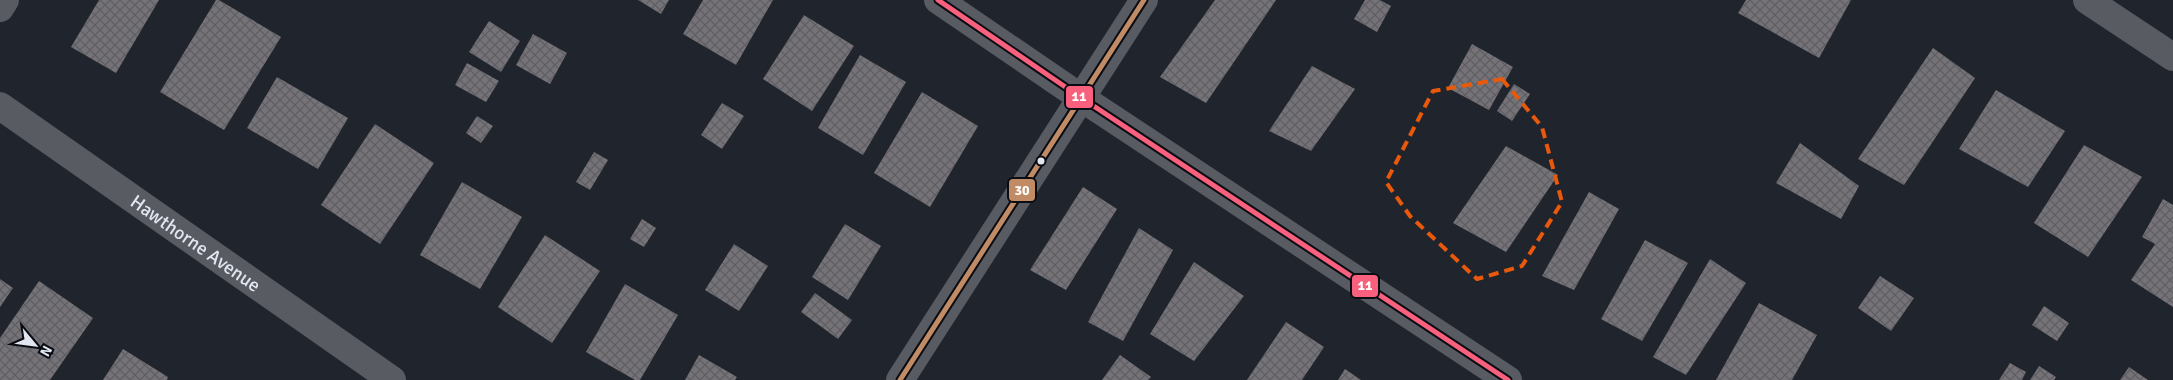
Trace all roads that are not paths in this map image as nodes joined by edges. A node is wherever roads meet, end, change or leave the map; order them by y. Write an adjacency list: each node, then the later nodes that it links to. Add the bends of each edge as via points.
1 (5, 0): 5 (street)
2 (938, 0): 7 (street)
3 (1144, 0): 7 (street)
4 (2087, 0): 6 (street)
5 (0, 8)
6 (2173, 57)
7 (1080, 97): 10 (street); 11 (street)
8 (0, 106): 9 (street, Hawthorne Avenue)
9 (392, 380)
10 (900, 380)
11 (1508, 380)

